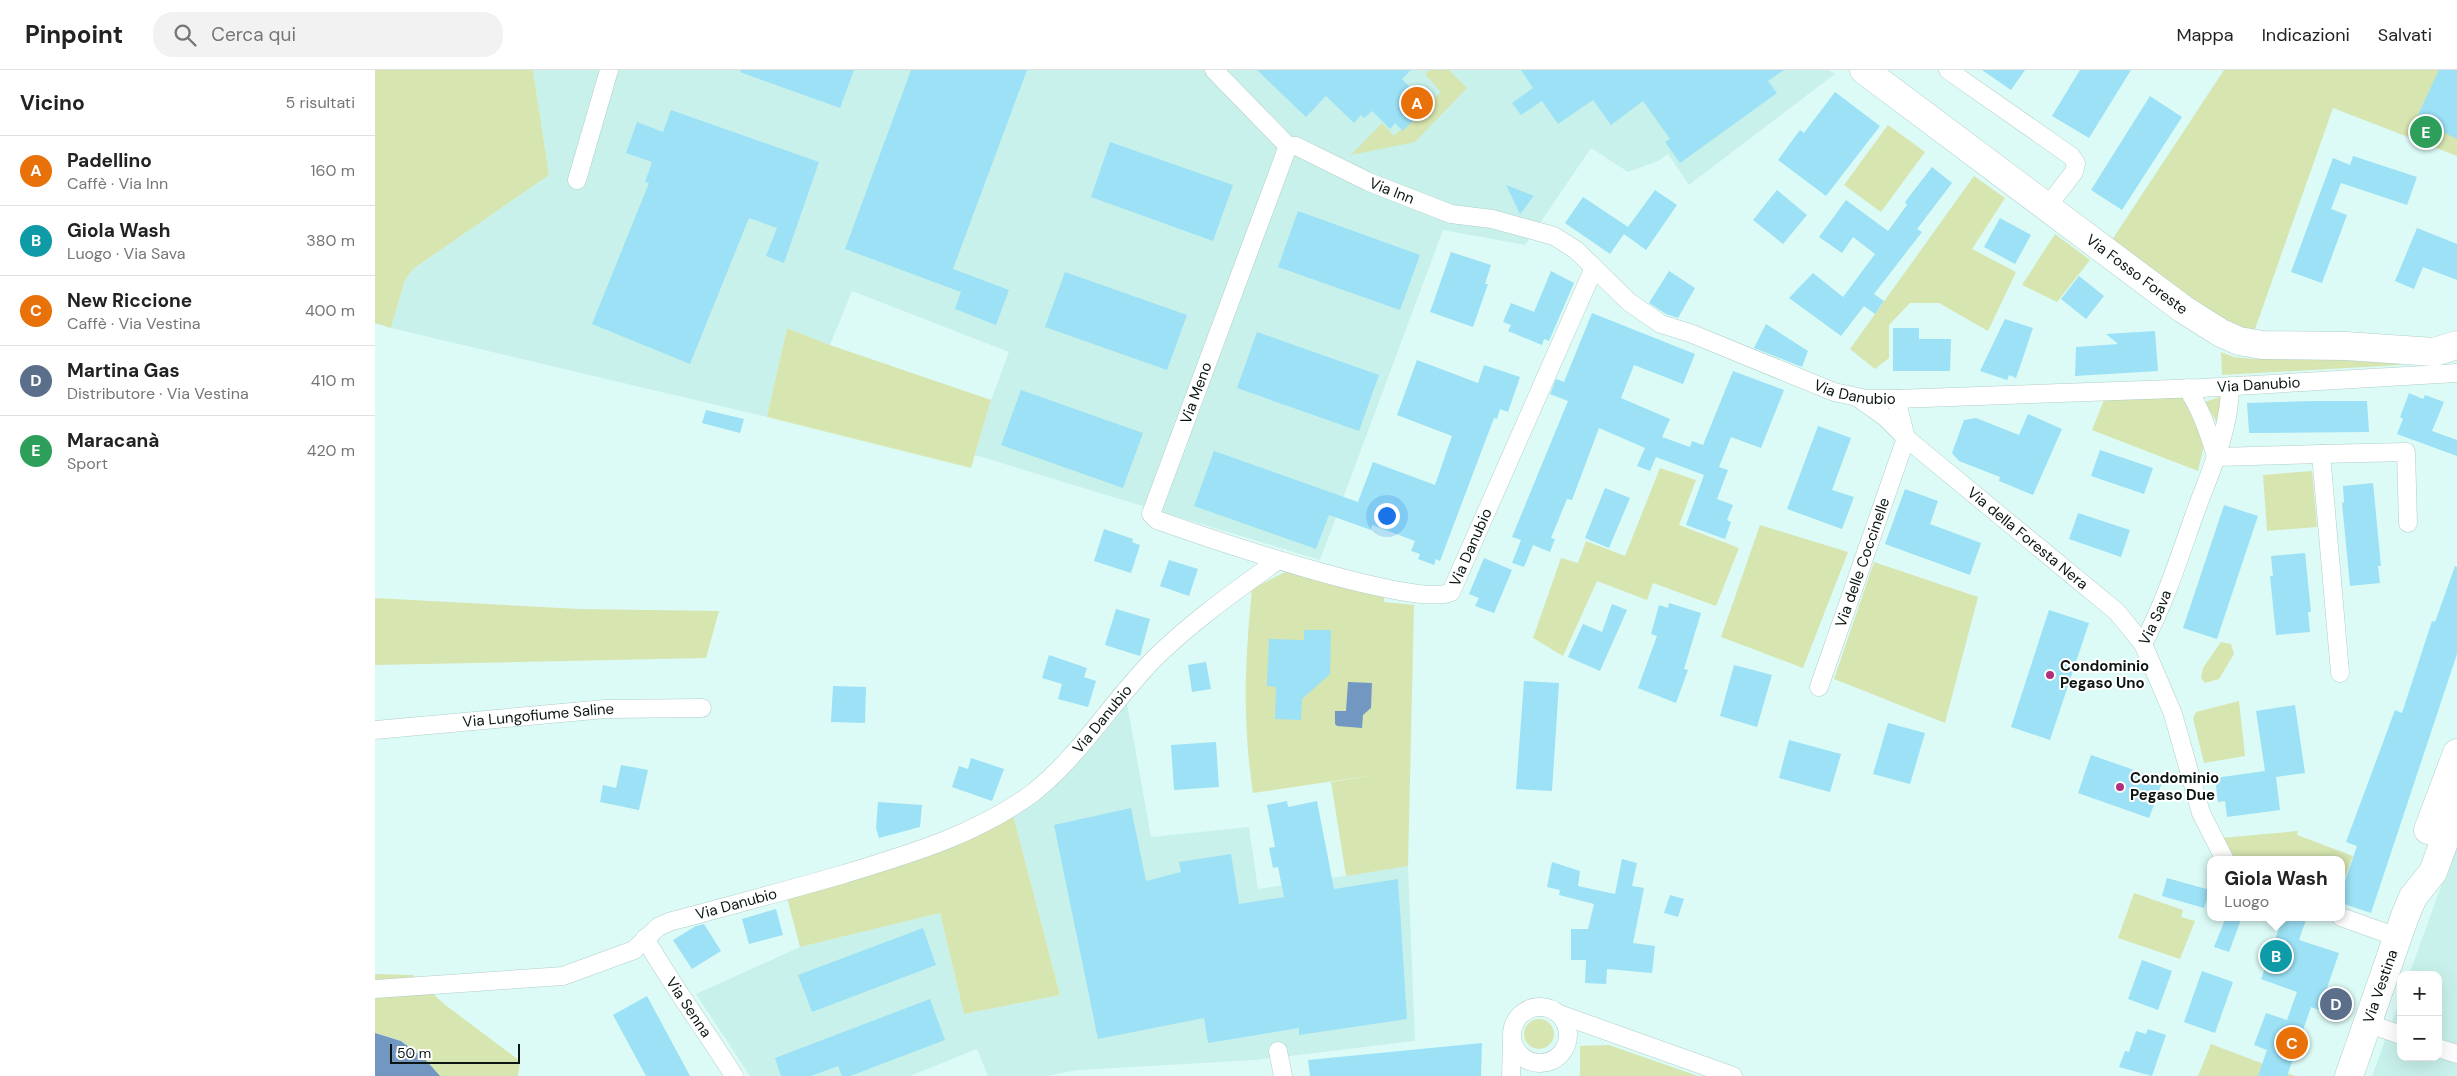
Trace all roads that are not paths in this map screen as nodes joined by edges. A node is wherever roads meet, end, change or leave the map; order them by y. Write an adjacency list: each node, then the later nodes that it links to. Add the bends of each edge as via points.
1 (609, 70): 6 (street)
2 (1214, 70): 5 (street, Via Inn)
3 (1864, 70): 7 (main road, Via Fosso Foreste)
4 (1948, 70): 7 (street, via 2071,156 2076,163 2073,172)
5 (1288, 146): 8 (street, Via Inn, via 1296,146 1369,182 1451,214 1492,219 1554,236 1576,250); 19 (street, Via Meno, via 1151,514 1157,520)
6 (577, 180)
7 (2047, 207): 9 (main road, Via Fosso Foreste, via 2183,309 2239,341 2285,347 2346,346)
8 (1594, 268): 13 (street, Via Danubio, via 1629,302 1661,324 1834,392); 19 (street, Via Danubio, via 1451,592 1444,596 1398,590)
9 (2449, 352)
10 (2457, 373): 11 (street, Via Danubio)
11 (2230, 386): 12 (street, Via Danubio); 17 (street, Via Sava, via 2229,416)
12 (2187, 388): 14 (street, Via Danubio); 17 (street, via 2208,430)
13 (1855, 396): 14 (street, Via Danubio); 15 (street, Via della Foresta Nera, via 1885,417)
14 (1896, 399): 15 (street)
15 (1906, 438): 20 (street, Via della Foresta Nera, via 2117,612); 22 (street, Via delle Coccinelle)
16 (2321, 454): 17 (street); 18 (street, via 2406,452); 21 (street)
17 (2216, 457): 20 (street, Via Sava, via 2159,614)
18 (2408, 523)
19 (1277, 561): 31 (street, Via Danubio, via 1206,612 1153,661 1075,751 1035,791 1001,814 956,837 890,860 669,922 658,926)
20 (2143, 644): 27 (street, Via Sava, via 2173,714 2201,813)
21 (2340, 672)
22 (1819, 687)
23 (701, 708): 24 (street, Via Lungofiume Saline, via 605,709)
24 (375, 730)
25 (2457, 753): 28 (main road, Via Vestina, via 2415,866)
26 (2457, 806): 28 (main road, Via Vestina, via 2433,872)
27 (2223, 856)
28 (2413, 897): 30 (main road, Via Vestina)
29 (2345, 918): 30 (street)
30 (2397, 937): 34 (main road, Via Vestina)
31 (645, 938): 32 (street, Via Danubio, via 634,950 563,976); 43 (street, Via Senna, via 669,981)
32 (375, 989)
33 (1559, 1014): 35 (street); 37 (street, via 1551,1009 1533,1008 1517,1019); 38 (street, via 1565,1021)
34 (2367, 1023): 36 (street); 48 (main road, Via Vestina)
35 (1613, 1033): 38 (street); 47 (street)
36 (2397, 1034)
37 (1512, 1037): 42 (street, via 1525,1058 1533,1062); 45 (street)
38 (1568, 1039): 42 (street, via 1562,1052)
39 (2442, 1049): 41 (street)
40 (1278, 1051): 44 (street)
41 (2457, 1054)
42 (1550, 1061): 46 (street)
43 (734, 1076)
44 (1283, 1076)
45 (1511, 1076)
46 (1533, 1076)
47 (1733, 1076)
48 (2349, 1076)

